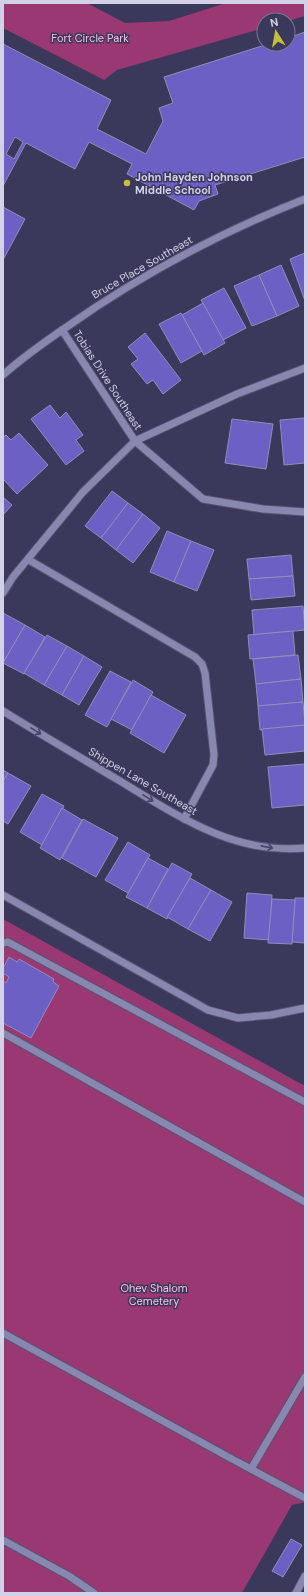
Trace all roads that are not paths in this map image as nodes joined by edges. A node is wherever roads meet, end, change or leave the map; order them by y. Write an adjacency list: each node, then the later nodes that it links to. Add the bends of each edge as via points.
1 (305, 199): 2 (street, Bruce Place Southeast, via 180,256 136,281)
2 (62, 330): 4 (street, Bruce Place Southeast); 5 (street, Tobias Drive Southeast)
3 (305, 368): 5 (street, via 237,394)
4 (3, 375)
5 (135, 441): 6 (street, Tobias Drive Southeast, via 203,499 263,509); 7 (street, via 83,492)
6 (305, 512)
7 (29, 560): 8 (street, via 13,577); 10 (street, via 195,657 202,664 214,755 213,765)
8 (3, 593)
9 (3, 711): 10 (street, Shippen Lane Southeast, one-way to 10)
10 (184, 819): 11 (street, Shippen Lane Southeast, one-way to 11, via 231,841 274,849)
11 (305, 848)
12 (3, 895): 14 (street, via 208,1010 238,1018)
13 (3, 944): 16 (street, via 8,942)
14 (305, 1008)
15 (3, 1033): 17 (street)
16 (305, 1102)
17 (305, 1202)
18 (3, 1333): 20 (street)
19 (305, 1377): 20 (street)
20 (251, 1470): 21 (street)
21 (305, 1498)
22 (3, 1540): 24 (street, via 69,1576)
23 (305, 1576): 25 (street)
24 (94, 1593)
25 (296, 1593)

